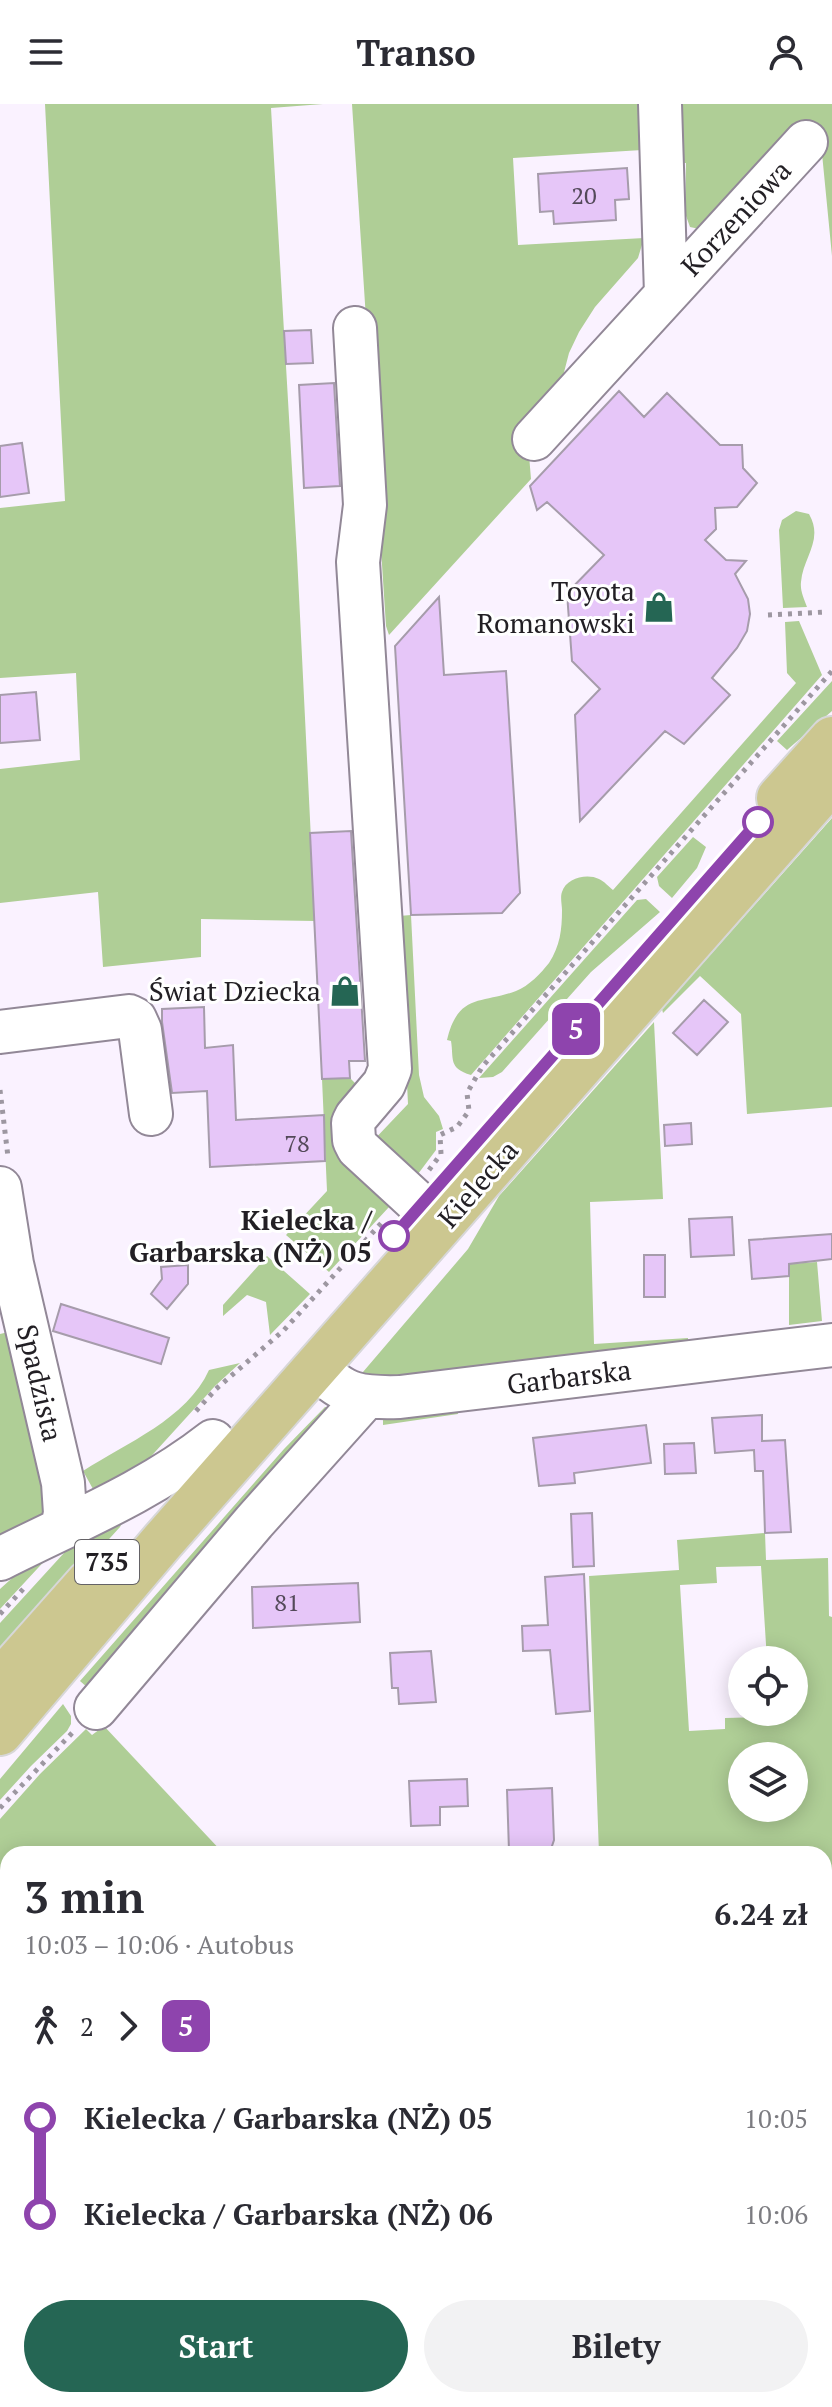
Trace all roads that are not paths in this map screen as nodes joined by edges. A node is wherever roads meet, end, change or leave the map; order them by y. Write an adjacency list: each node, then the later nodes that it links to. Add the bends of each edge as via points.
1 (660, 104): 3 (street, Korzeniowa)
2 (806, 142): 3 (street, Korzeniowa)
3 (666, 294): 5 (street, Korzeniowa)
4 (355, 328): 11 (street, via 365,505 358,562 390,1069 356,1117 353,1134 358,1148)
5 (534, 439)
6 (832, 739): 11 (main road, Kielecka / 735)
7 (832, 781): 13 (main road, Kielecka / 735)
8 (0, 1032): 9 (street, via 135,1019)
9 (151, 1114)
10 (0, 1188): 16 (street, Spadzista, via 65,1513)
11 (414, 1199): 15 (main road, Kielecka / 735)
12 (832, 1345): 14 (street, Garbarska)
13 (316, 1368): 14 (street, Garbarska, via 345,1392); 20 (main road, Kielecka / 735)
14 (366, 1397): 19 (street)
15 (202, 1430): 16 (street, via 165,1477); 18 (main road, Kielecka / 735)
16 (79, 1520): 17 (street)
17 (8, 1560)
18 (0, 1682)
19 (96, 1708)
20 (0, 1733)

